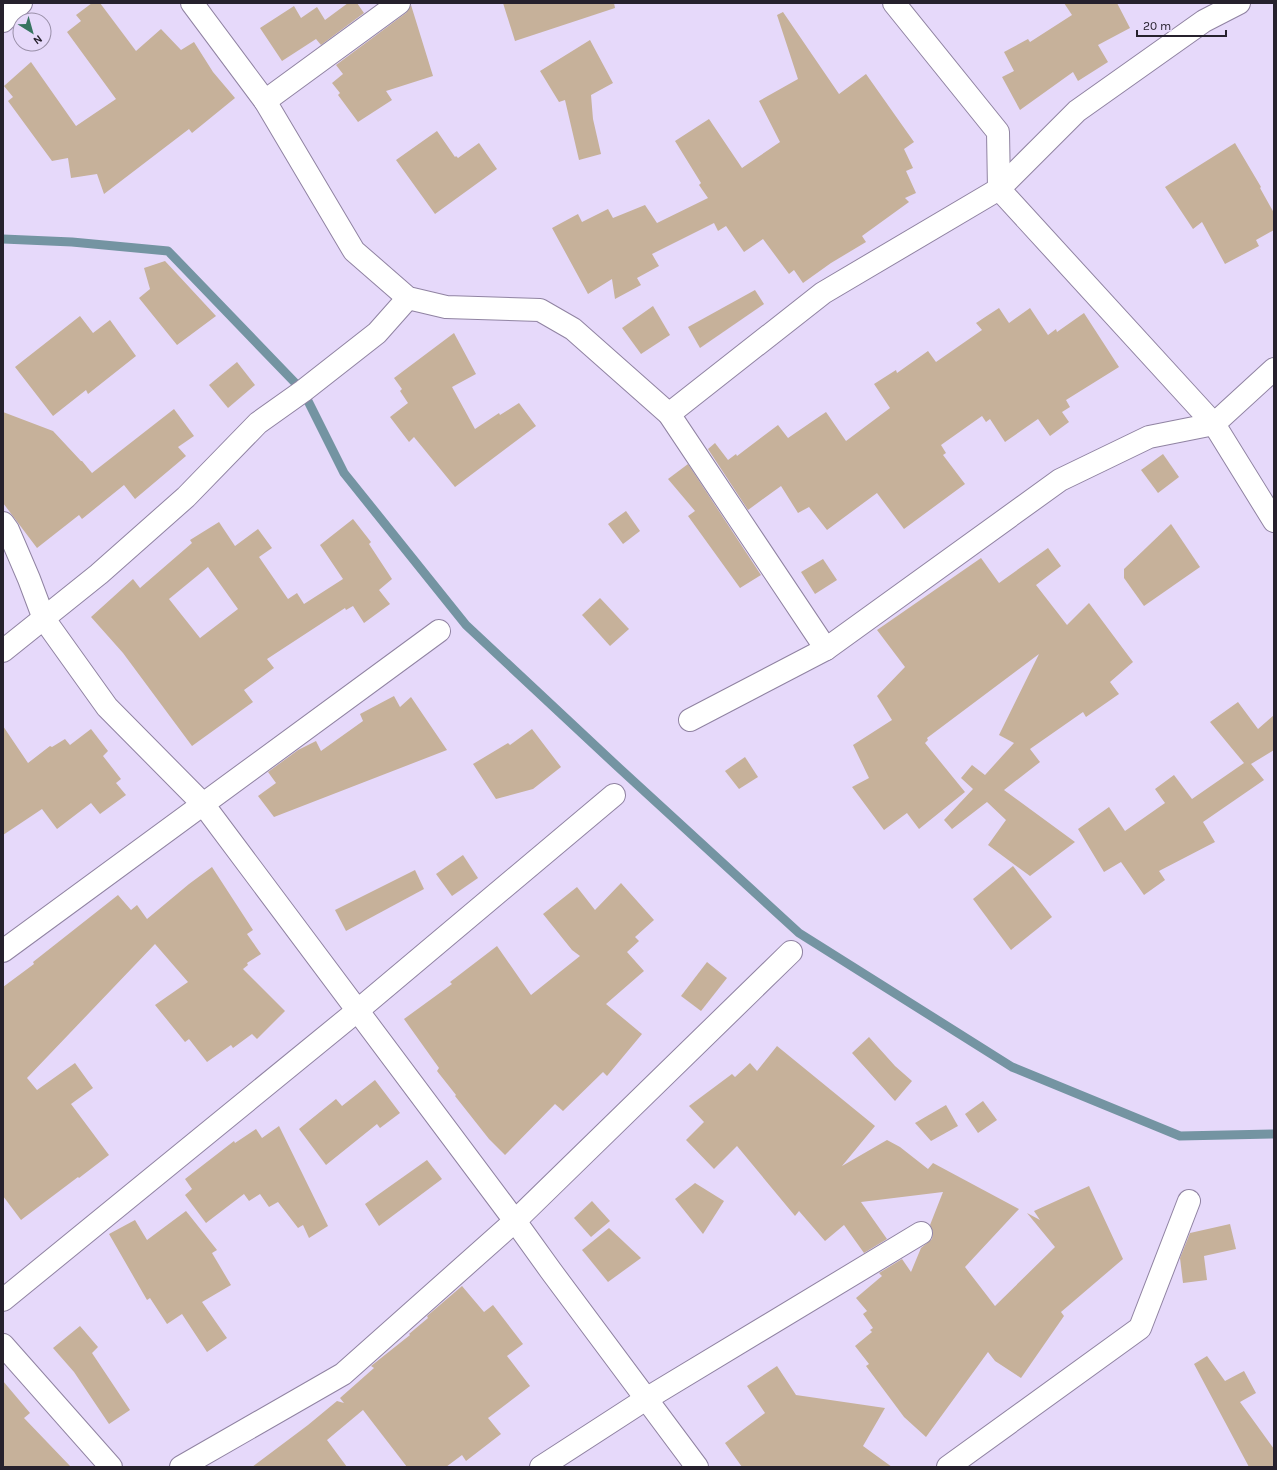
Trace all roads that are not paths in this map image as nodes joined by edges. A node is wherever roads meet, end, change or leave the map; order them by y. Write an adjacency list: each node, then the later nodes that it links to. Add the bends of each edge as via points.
1 (21, 3): 6 (street)
2 (192, 3): 7 (street)
3 (399, 3): 7 (street)
4 (894, 3): 8 (street, via 998,132)
5 (1239, 3): 8 (street, via 1204,21 1077,111)
6 (3, 21)
7 (265, 100): 9 (street, via 354,251)
8 (999, 189): 11 (street, via 823,293); 12 (street)
9 (408, 298): 11 (street, via 446,307 540,310 573,329); 15 (street, via 377,333 258,423 186,497)
10 (1274, 369): 12 (street)
11 (669, 414): 17 (street)
12 (1214, 424): 13 (street); 17 (street, via 1150,437 1060,480)
13 (1274, 521)
14 (3, 523): 15 (street)
15 (44, 619): 18 (street); 21 (street, via 107,707)
16 (439, 632): 21 (street)
17 (826, 649): 19 (street)
18 (3, 651)
19 (690, 720)
20 (614, 795): 24 (street)
21 (203, 804): 22 (street); 24 (street)
22 (3, 951)
23 (791, 952): 26 (street)
24 (357, 1011): 26 (street); 28 (street)
25 (1189, 1200): 35 (street, via 1140,1328)
26 (515, 1221): 30 (street); 32 (street, via 343,1374)
27 (921, 1233): 30 (street)
28 (3, 1300)
29 (3, 1345): 31 (street)
30 (646, 1399): 33 (street); 34 (street)
31 (111, 1467)
32 (181, 1467)
33 (540, 1467)
34 (697, 1467)
35 (948, 1467)

